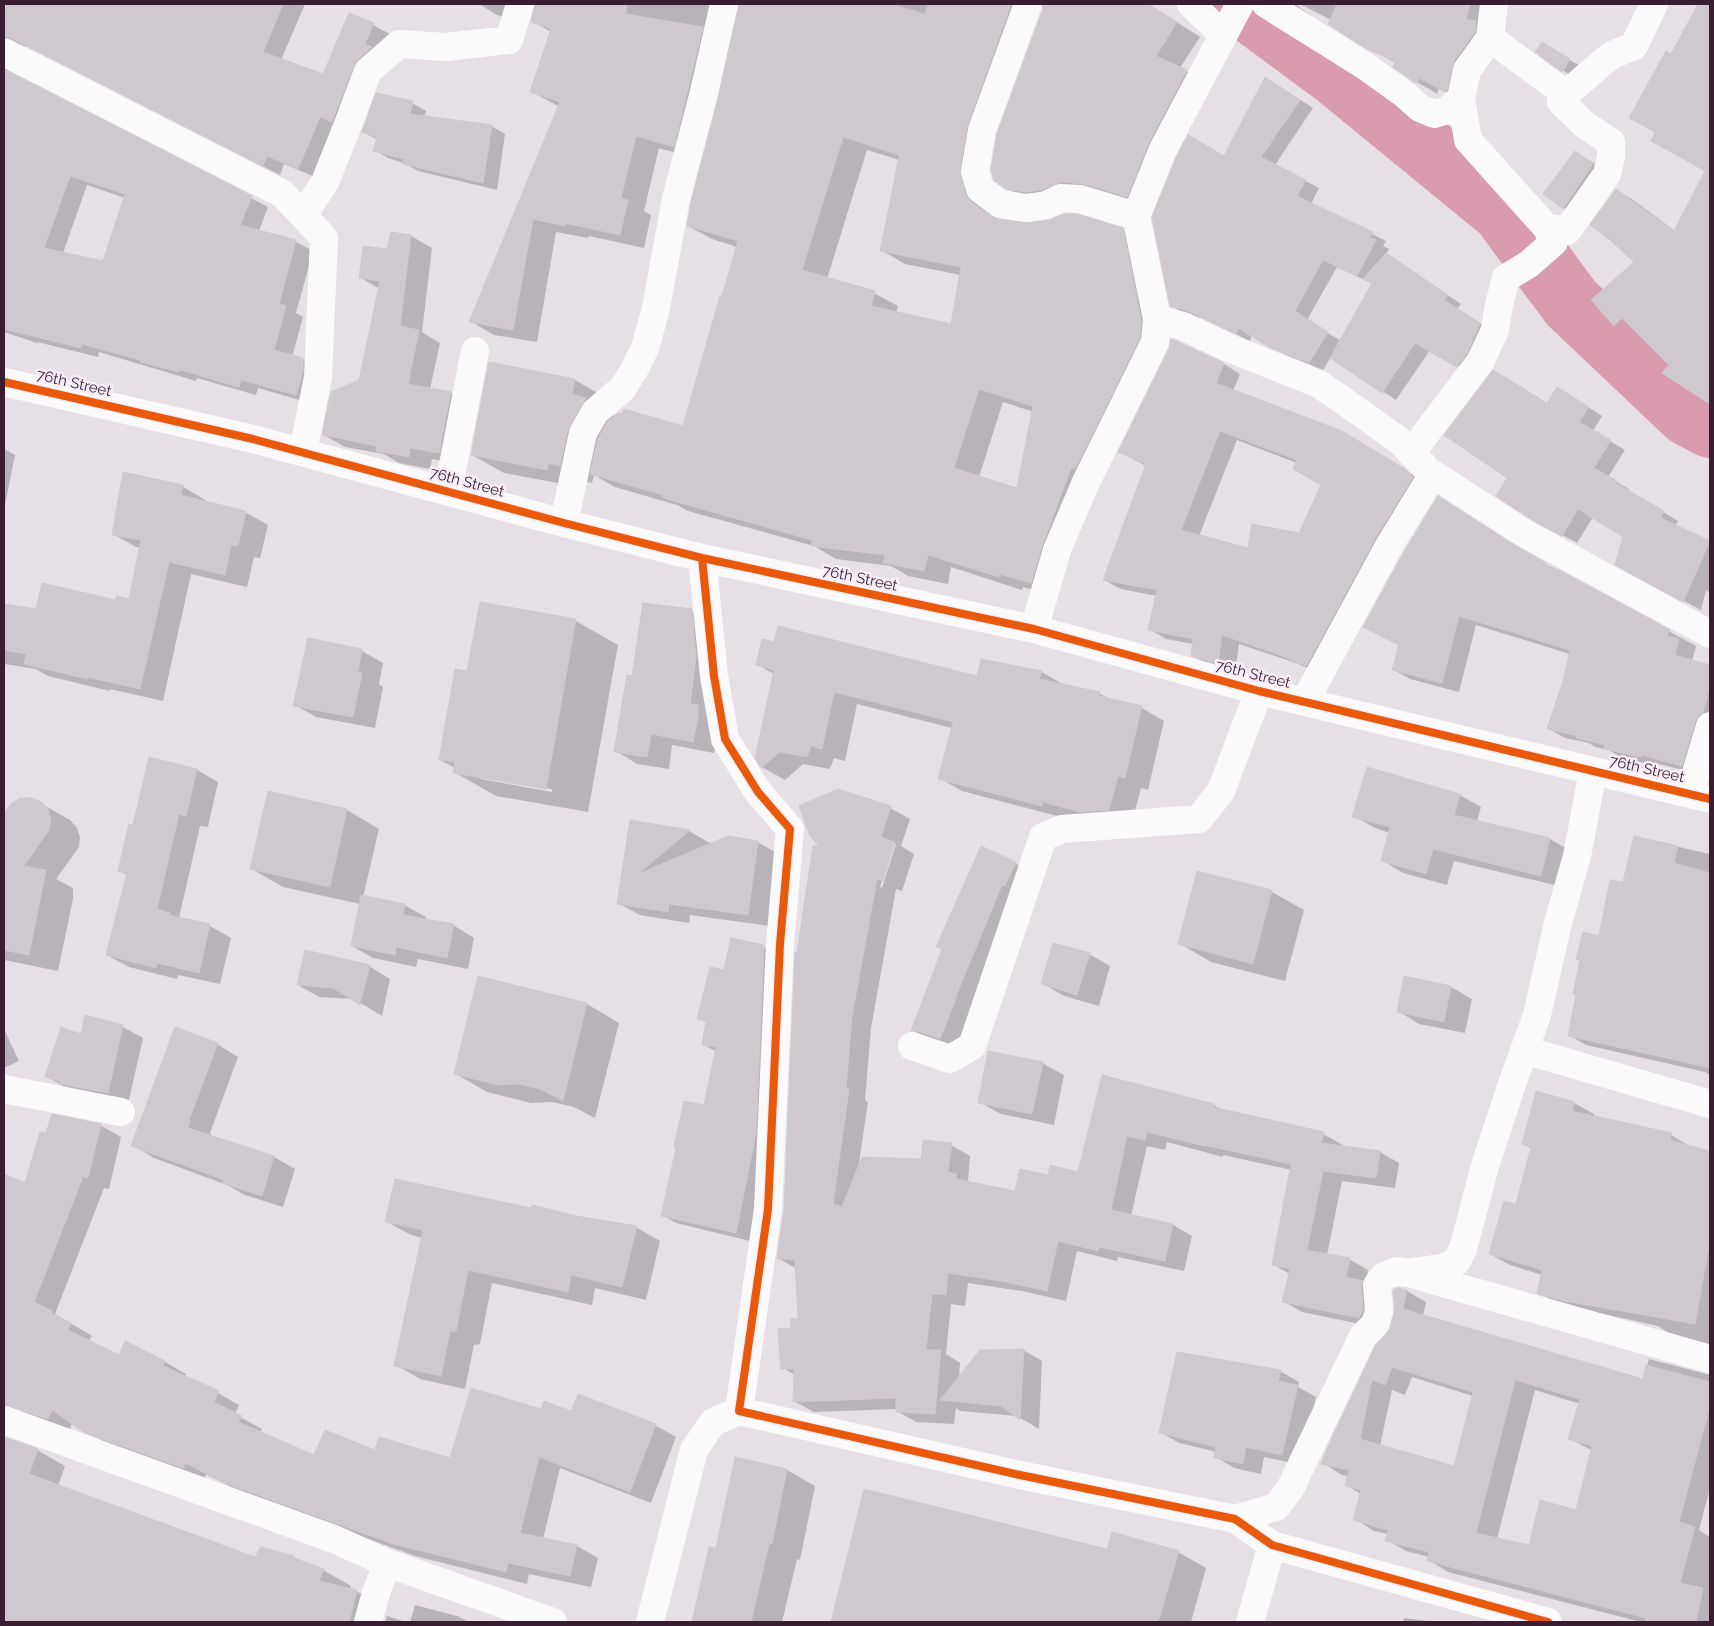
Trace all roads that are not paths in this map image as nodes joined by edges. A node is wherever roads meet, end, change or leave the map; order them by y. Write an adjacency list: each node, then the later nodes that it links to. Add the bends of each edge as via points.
1 (520, 4): 13 (street, via 509,40 446,47 399,44 368,71 324,182)
2 (724, 4): 23 (street, via 676,199 656,308 645,348 622,388 595,412 583,433)
3 (1028, 4): 14 (street, via 982,130 975,172 980,189 1000,204 1026,208 1046,205 1061,198)
4 (1191, 4): 8 (street)
5 (1266, 4): 12 (street, via 1366,66 1420,108 1434,114 1448,110)
6 (1494, 4): 9 (street)
7 (1654, 4): 11 (street, via 1634,46 1612,56)
8 (1231, 20): 14 (street, via 1163,149)
9 (1490, 38): 11 (street); 12 (street, via 1467,70)
10 (4, 52): 13 (street, via 283,194)
11 (1566, 94): 15 (street, via 1561,102 1585,125 1611,142 1611,157 1608,174 1567,230)
12 (1461, 98): 15 (street, via 1468,140)
13 (303, 215): 19 (street, via 324,238 318,377)
14 (1136, 216): 16 (street)
15 (1540, 247): 20 (street, via 1506,278 1495,330 1480,362)
16 (1157, 319): 20 (street, via 1183,326 1319,384 1361,412); 25 (street, via 1155,342 1086,482 1057,550)
17 (475, 351): 22 (street)
18 (4, 382): 19 (street, 76th Street)
19 (303, 452): 22 (street, 76th Street)
20 (1411, 453): 21 (street)
21 (1433, 474): 26 (street, via 1524,533); 28 (street, via 1389,546)
22 (448, 491): 23 (street, 76th Street)
23 (564, 523): 24 (street, 76th Street)
24 (702, 558): 25 (street, 76th Street); 39 (street, via 724,739 758,792 790,829 780,944 768,1208)
25 (1034, 629): 27 (street, 76th Street)
26 (1710, 634)
27 (1259, 691): 28 (street, 76th Street); 32 (street, via 1221,791 1199,819 1062,829 1043,837 972,1046 950,1059)
28 (1305, 702): 30 (street, 76th Street)
29 (1710, 726): 31 (street)
30 (1593, 771): 31 (street, 76th Street); 33 (street, via 1577,856 1537,1015)
31 (1700, 796)
32 (912, 1046)
33 (1524, 1050): 35 (street); 37 (street, via 1485,1166 1464,1249 1456,1262 1441,1268)
34 (4, 1089): 36 (street)
35 (1710, 1104)
36 (121, 1112)
37 (1406, 1273): 38 (street); 41 (street, via 1397,1271 1384,1276 1377,1285 1379,1311 1375,1324 1363,1336 1290,1489 1276,1507)
38 (1710, 1359)
39 (739, 1411): 41 (street, via 1020,1475); 46 (street, via 713,1422 694,1450)
40 (4, 1420): 43 (street, via 334,1540)
41 (1235, 1519): 42 (street)
42 (1272, 1545): 47 (street); 48 (street)
43 (387, 1563): 44 (street); 45 (street)
44 (368, 1622)
45 (553, 1622)
46 (650, 1622)
47 (1250, 1622)
48 (1548, 1622)

